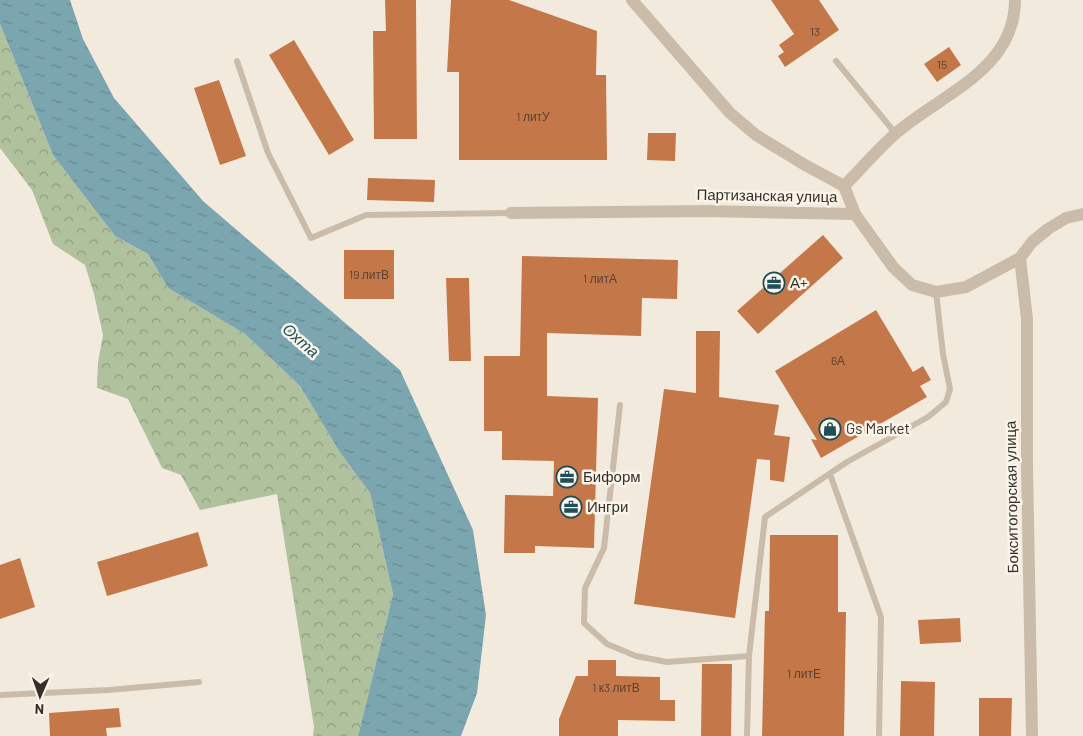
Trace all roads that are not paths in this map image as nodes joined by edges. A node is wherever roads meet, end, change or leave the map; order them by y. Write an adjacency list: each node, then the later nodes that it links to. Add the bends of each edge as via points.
1 (632, 0): 6 (street, via 730,113 756,134)
2 (1015, 0): 5 (street, via 1009,36 998,55)
3 (237, 61): 7 (lane, via 268,153 311,238 366,215)
4 (836, 61): 5 (lane)
5 (896, 134): 6 (street)
6 (844, 186): 8 (street)
7 (510, 213): 8 (street, Партизанская улица, via 704,211)
8 (855, 214): 11 (street, Партизанская улица, via 894,267 912,285)
9 (1083, 214): 10 (street, Партизанская улица, via 1066,218 1048,229)
10 (1020, 258): 11 (street, Партизанская улица, via 966,287); 19 (street, Бокситогорская улица, via 1027,320)
11 (936, 292): 13 (lane, via 950,389 946,402 928,417)
12 (620, 405): 14 (lane, via 604,548 585,588 584,623 607,644 636,656 667,662)
13 (830, 474): 14 (lane, via 764,517); 18 (lane, via 881,617)
14 (749, 656): 17 (lane)
15 (199, 682): 16 (lane)
16 (0, 695)
17 (747, 736)
18 (879, 736)
19 (1032, 736)

